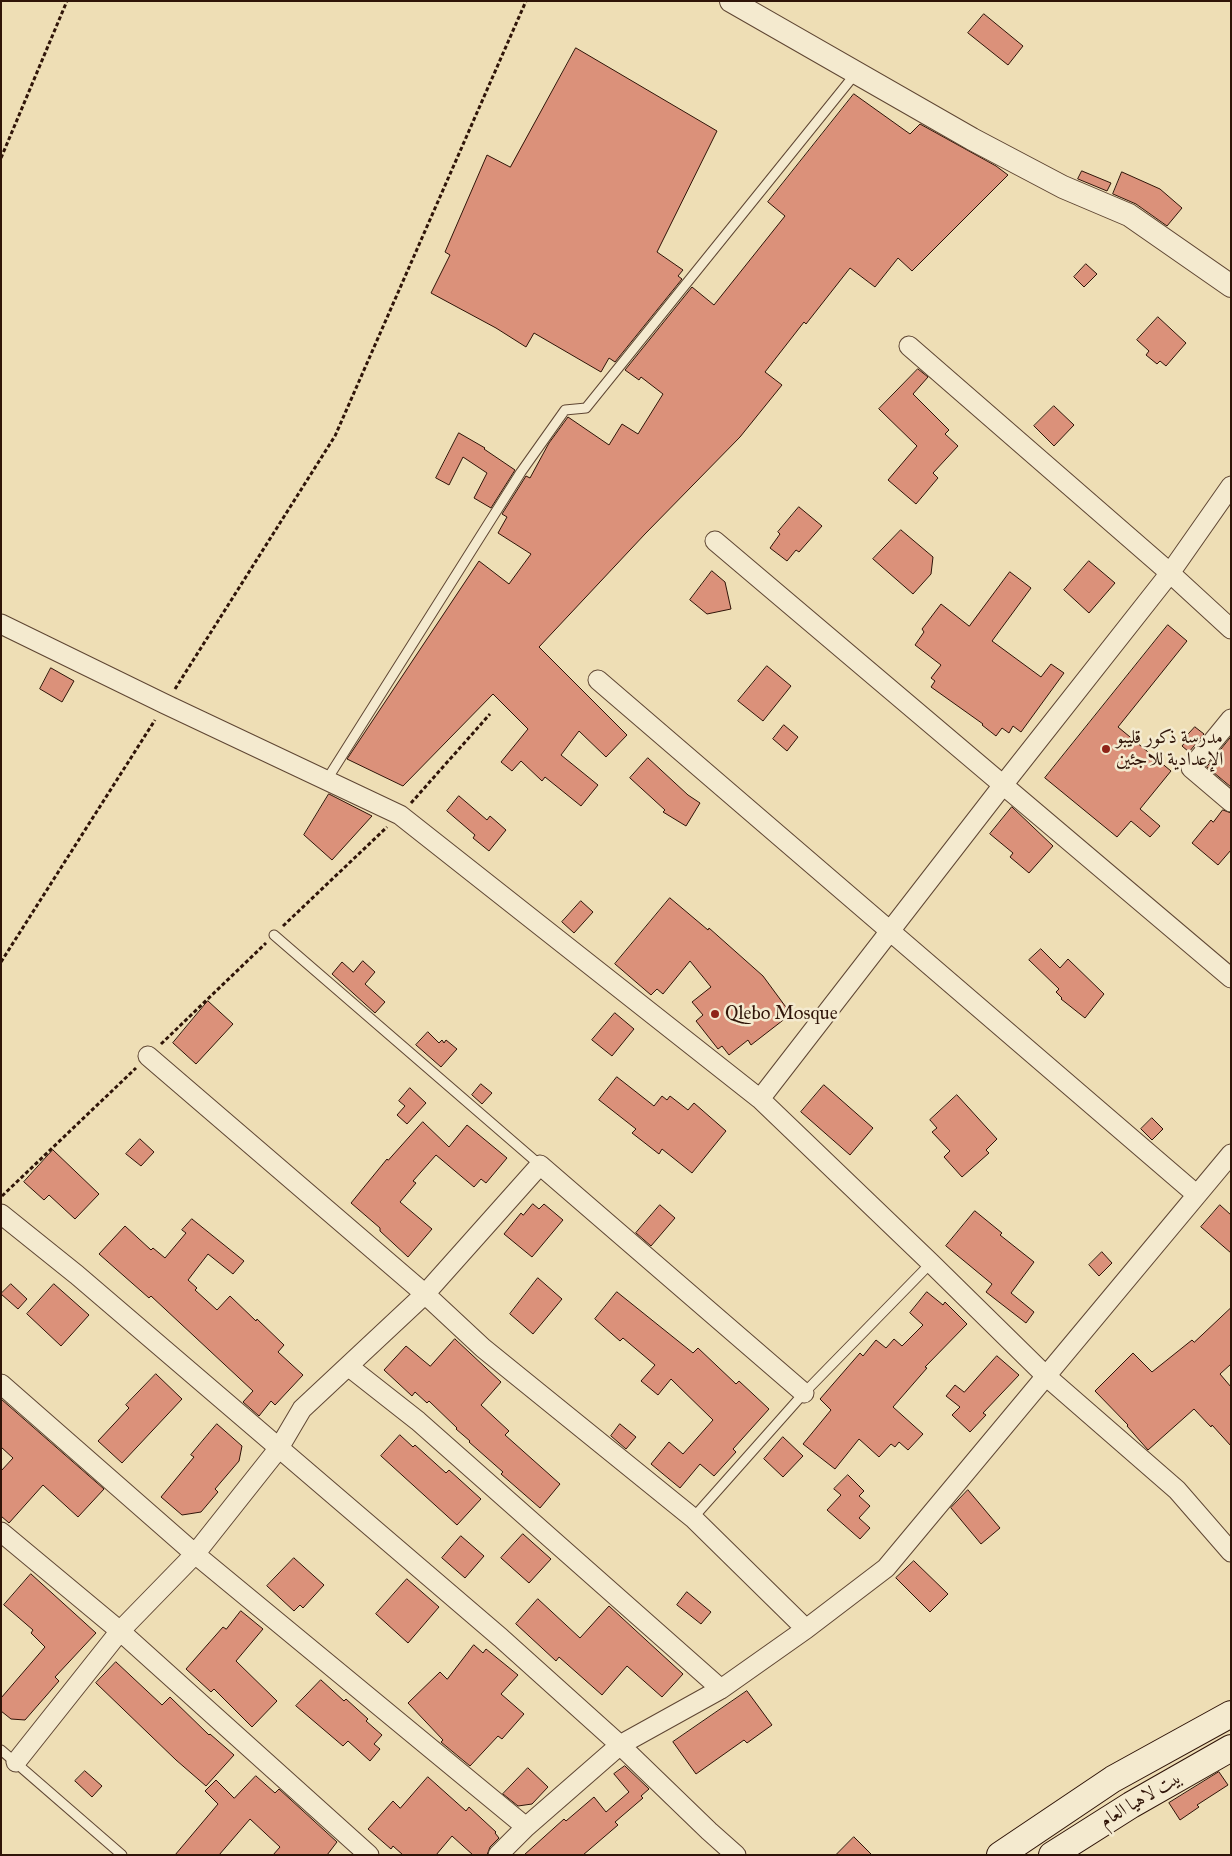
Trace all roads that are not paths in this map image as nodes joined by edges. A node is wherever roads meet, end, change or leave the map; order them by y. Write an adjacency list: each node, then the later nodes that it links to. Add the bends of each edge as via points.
1 (731, 1): 2 (street)
2 (856, 72): 3 (street, via 1046,178 1129,215); 12 (lane, via 586,408 565,410 521,472)
3 (1231, 286)
4 (909, 346): 7 (street)
5 (1231, 486): 7 (street)
6 (715, 541): 13 (street)
7 (1170, 573): 9 (street); 13 (street)
8 (1, 624): 12 (street)
9 (1231, 629)
10 (598, 680): 15 (street)
11 (1231, 719): 14 (street, via 1192,768)
12 (326, 781): 19 (street, via 400,815)
13 (1003, 785): 15 (street); 17 (street)
14 (1231, 802)
15 (890, 931): 19 (street); 22 (street)
16 (274, 935): 21 (lane)
17 (1231, 978)
18 (148, 1056): 25 (street)
19 (760, 1099): 24 (street)
20 (1231, 1154): 22 (street)
21 (540, 1166): 25 (street); 29 (street)
22 (1197, 1195): 27 (street)
23 (1, 1214): 30 (street)
24 (931, 1263): 27 (street); 29 (lane)
25 (426, 1294): 26 (street); 31 (street, via 483,1348)
26 (348, 1366): 30 (street, via 302,1409); 37 (street, via 418,1421)
27 (1046, 1376): 33 (street, via 1177,1490); 35 (street, via 886,1568)
28 (1, 1384): 34 (street)
29 (804, 1393): 31 (lane)
30 (279, 1448): 34 (street); 39 (street, via 501,1638)
31 (693, 1518): 35 (street)
32 (1, 1532): 36 (street)
33 (1231, 1552)
34 (195, 1554): 36 (street); 43 (street)
35 (806, 1629): 37 (street)
36 (120, 1630): 42 (street); 45 (street)
37 (721, 1690): 39 (street)
38 (1231, 1714): 48 (main road, via 1113,1779)
39 (620, 1745): 43 (street); 47 (street)
40 (1231, 1748): 49 (main road, بيت لاهيا العام)
41 (1, 1750): 42 (lane)
42 (16, 1762): 44 (lane)
43 (526, 1827): 46 (street)
44 (122, 1855)
45 (369, 1855)
46 (498, 1855)
47 (736, 1855)
48 (1000, 1855)
49 (1052, 1855)

